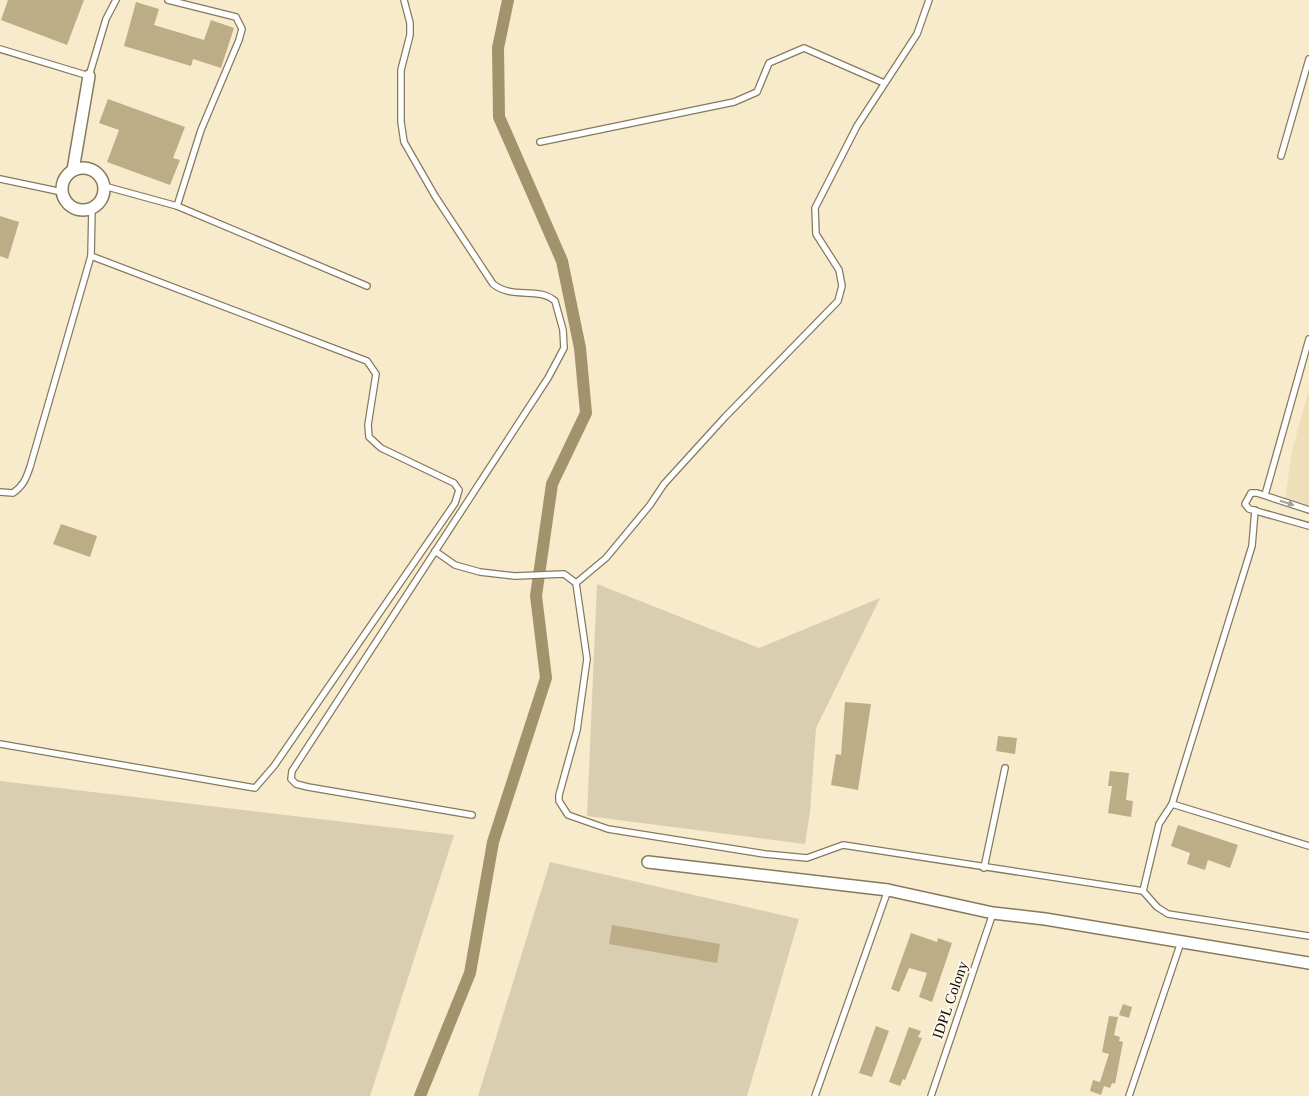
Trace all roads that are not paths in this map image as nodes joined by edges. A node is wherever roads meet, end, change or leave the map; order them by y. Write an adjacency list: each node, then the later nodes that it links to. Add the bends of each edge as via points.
1 (116, 0): 7 (lane, via 106,20)
2 (168, 0): 15 (lane, via 236,17 242,29 201,130)
3 (404, 0): 25 (lane, via 410,35 402,61 401,122 410,156 493,284 516,294 543,294 552,298 559,309 564,340 564,348 548,378)
4 (930, 0): 8 (lane, via 917,34)
5 (0, 49): 7 (lane)
6 (1309, 59): 10 (lane)
7 (90, 76): 11 (street)
8 (884, 83): 9 (lane, via 804,48 769,63 757,92 734,102); 26 (lane, via 856,126 815,208 816,234 839,270 842,286 838,301 664,484 606,558)
9 (540, 142)
10 (1281, 156)
11 (73, 170): 13 (street, via 81,168 96,172); 14 (street, via 62,183)
12 (0, 179): 14 (lane)
13 (104, 186): 15 (lane); 16 (street, via 102,199)
14 (62, 192): 16 (street, via 73,208)
15 (177, 206): 18 (lane)
16 (92, 208): 17 (lane)
17 (90, 256): 20 (lane, via 26,480 13,493); 27 (lane, via 367,361 376,374 369,437 381,448 454,483 459,490 455,503 274,766 255,788)
18 (367, 286)
19 (1309, 339): 21 (lane)
20 (0, 492)
21 (1266, 496): 22 (lane, via 1251,493 1247,497 1246,507); 23 (lane, one-way to 23)
22 (1255, 510): 24 (lane); 29 (lane, via 1252,546)
23 (1309, 510)
24 (1309, 526)
25 (435, 551): 26 (lane, via 467,569 515,576 564,574); 30 (lane, via 292,771 291,779 308,787)
26 (576, 583): 33 (lane, via 587,659 577,730 559,795 559,801 568,814 608,829 765,854 807,858 843,845)
27 (0, 744)
28 (1004, 768): 33 (lane)
29 (1172, 804): 31 (lane); 35 (lane, via 1159,824)
30 (472, 814)
31 (1309, 846)
32 (648, 862): 34 (street)
33 (984, 868): 35 (lane)
34 (888, 890): 36 (street); 40 (lane)
35 (1143, 891): 37 (lane, via 1157,908 1168,914)
36 (993, 913): 38 (street, via 1045,918); 41 (lane, IDPL Colony)
37 (1309, 936)
38 (1182, 942): 39 (street); 42 (lane)
39 (1309, 963)
40 (816, 1096)
41 (931, 1096)
42 (1129, 1096)

